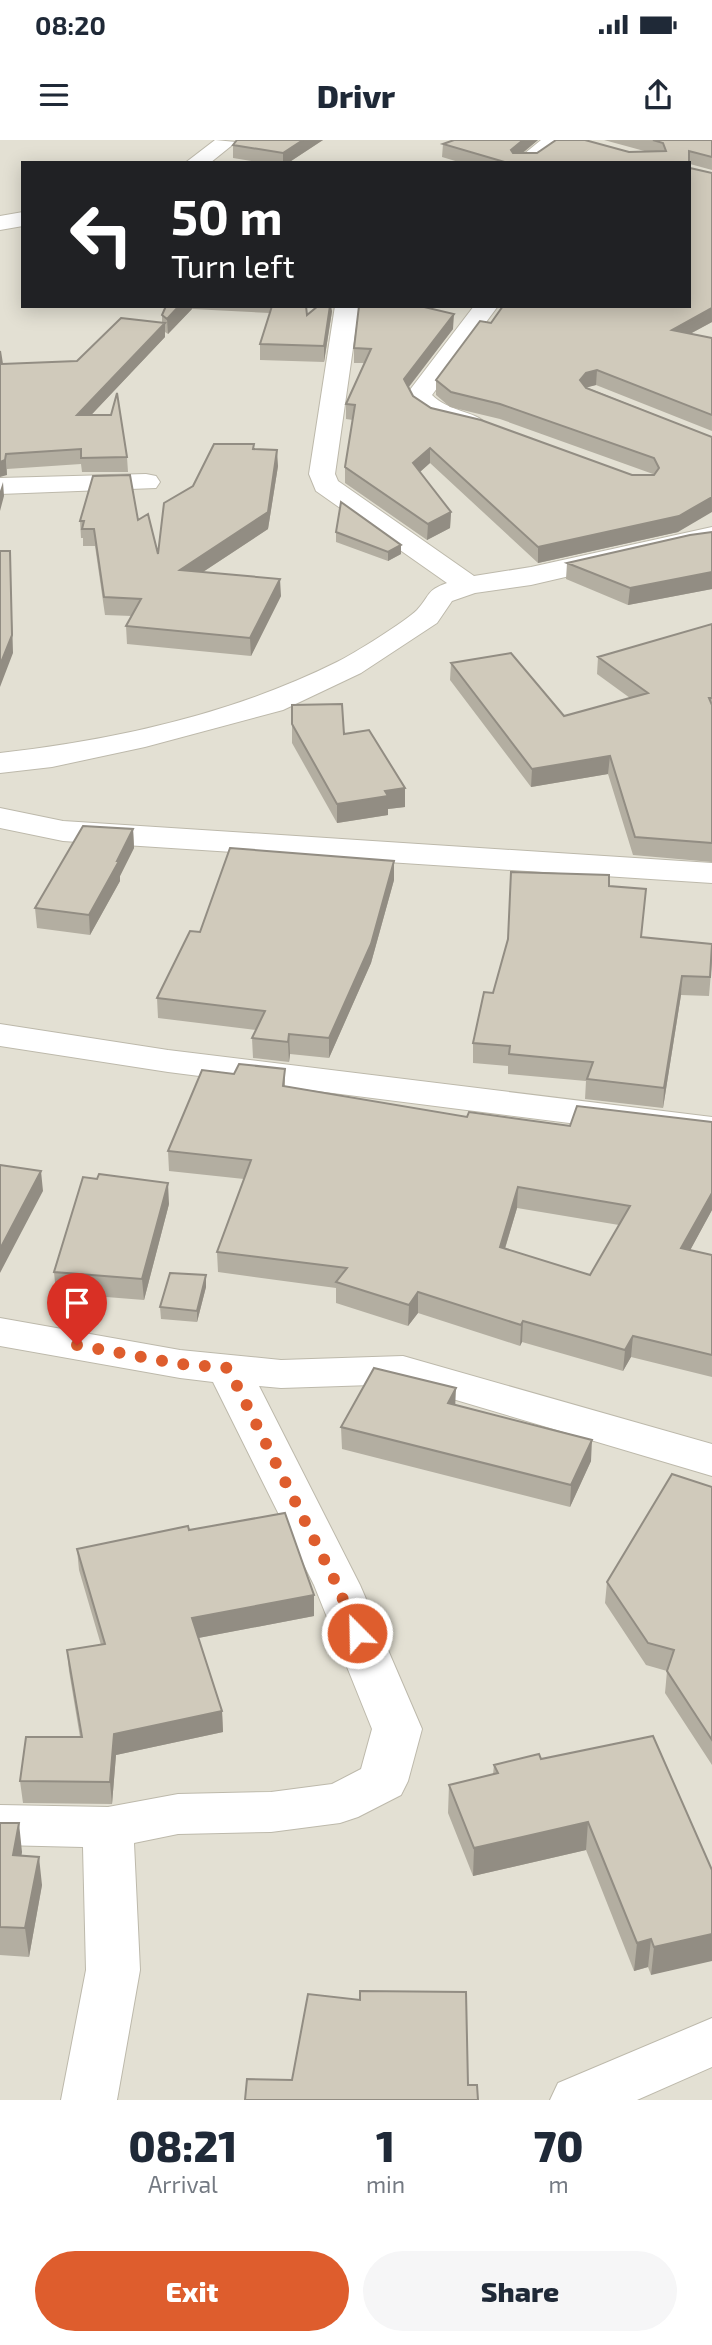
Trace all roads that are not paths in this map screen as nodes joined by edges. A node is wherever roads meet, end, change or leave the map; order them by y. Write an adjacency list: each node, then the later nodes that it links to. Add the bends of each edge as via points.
1 (555, 140): 4 (street)
2 (226, 142): 3 (street)
3 (198, 161)
4 (526, 161)
5 (21, 219): 6 (street)
6 (0, 223)
7 (347, 308): 13 (street, via 322,474 326,485)
8 (484, 308): 9 (street, via 419,395 439,415)
9 (490, 427)
10 (146, 482): 11 (street)
11 (0, 486)
12 (712, 535): 13 (street, via 531,576)
13 (469, 585): 14 (street, via 442,595 427,617 350,667 272,703 145,738)
14 (0, 763)
15 (0, 818): 16 (street, via 63,831)
16 (712, 873)
17 (0, 1035): 18 (street, via 168,1061)
18 (712, 1129)
19 (0, 1332): 20 (street, via 180,1364)
20 (228, 1368): 21 (street, via 281,1374 403,1370); 23 (street, via 337,1585 397,1729 383,1781 340,1803 271,1812 178,1814)
21 (712, 1460)
22 (0, 1825): 23 (street)
23 (108, 1827): 25 (street, via 113,1970)
24 (712, 2042): 26 (street)
25 (89, 2100)
26 (578, 2100)

